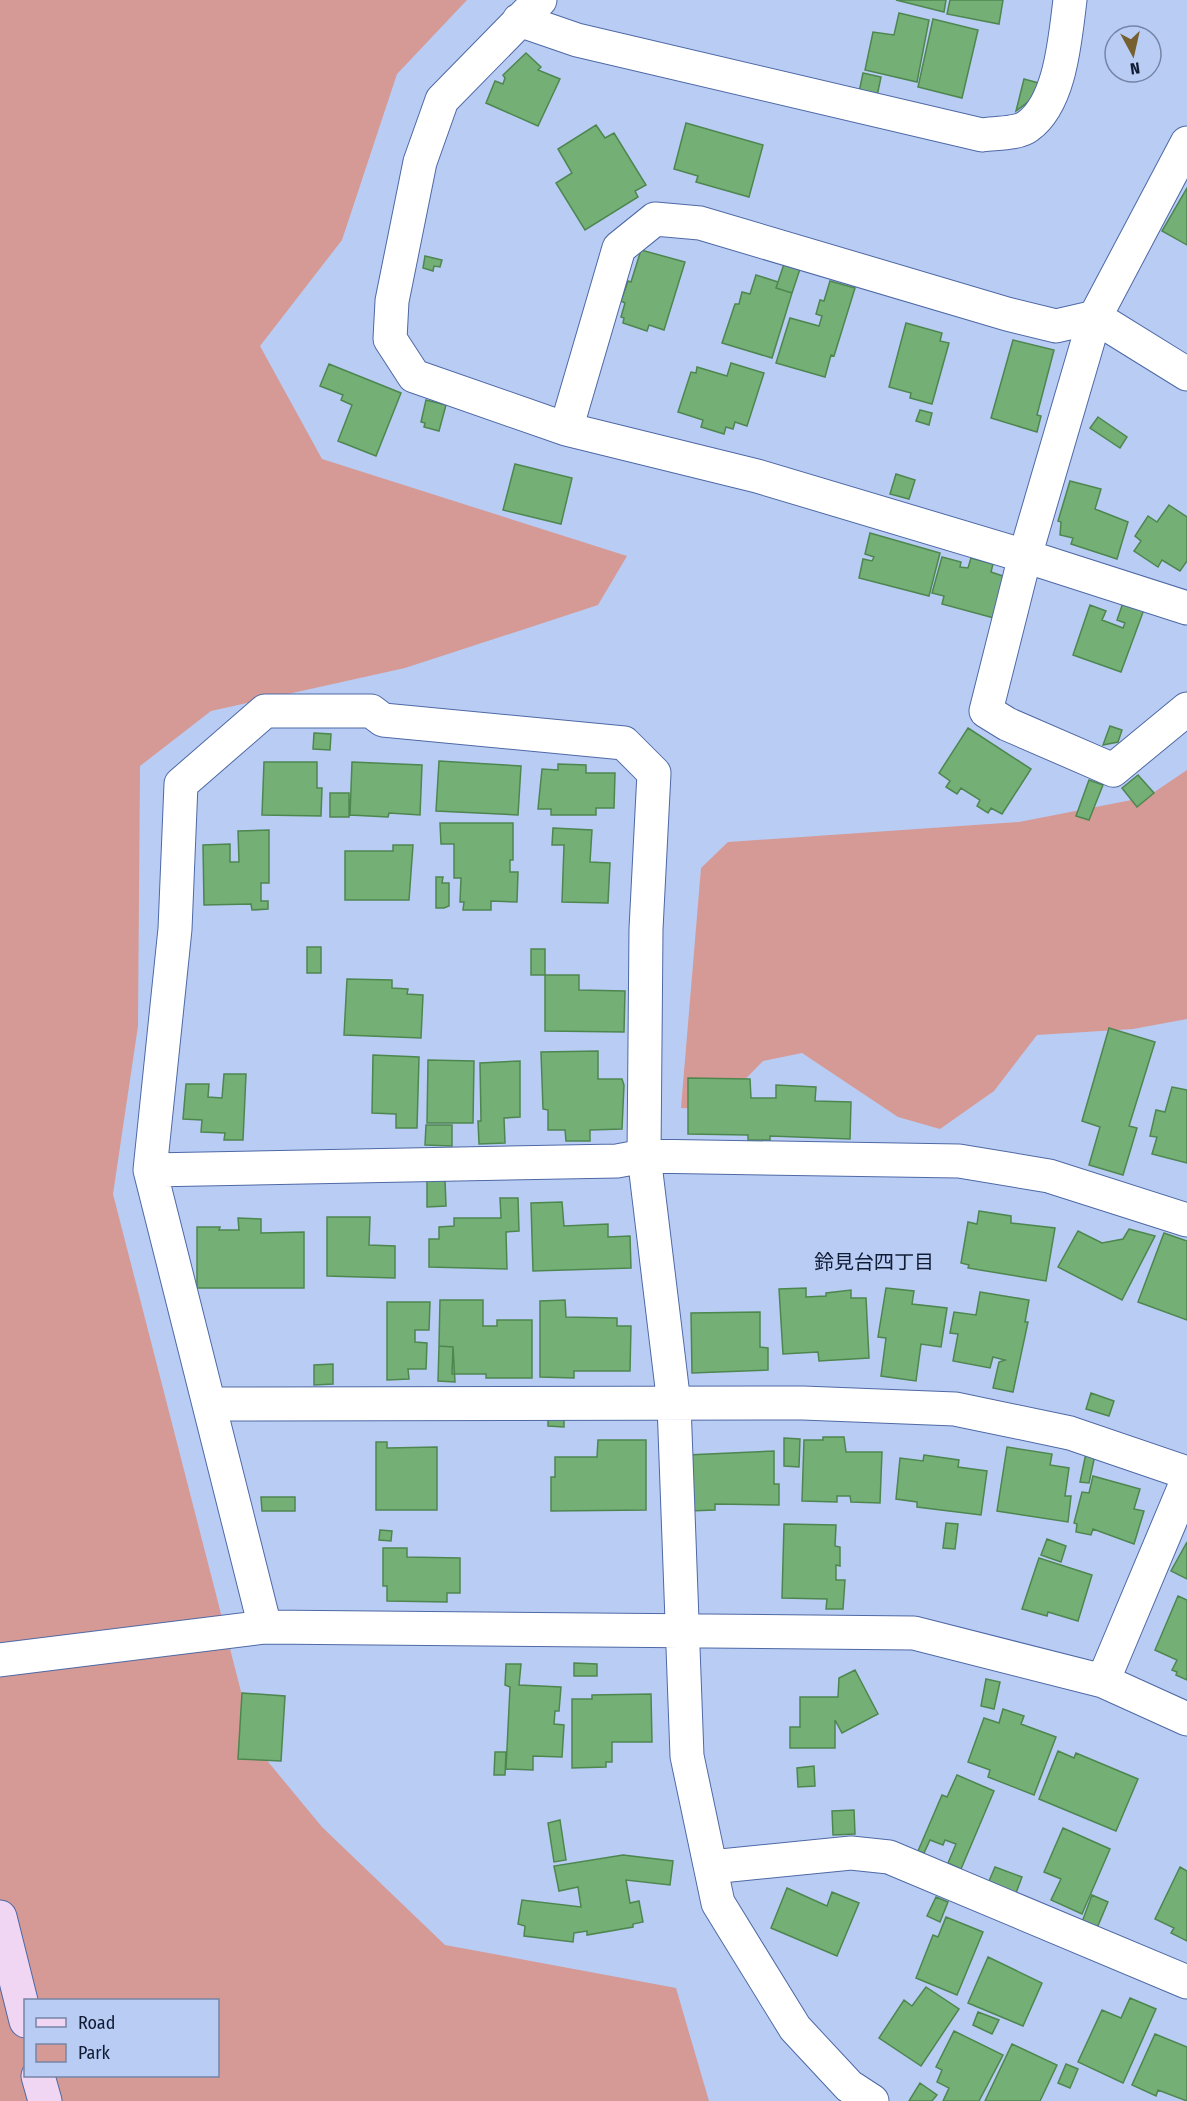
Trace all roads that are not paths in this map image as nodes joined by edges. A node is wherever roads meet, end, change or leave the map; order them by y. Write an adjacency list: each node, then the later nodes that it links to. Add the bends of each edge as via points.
1 (1070, 0): 2 (street, via 1066,36 1049,104 1027,128 982,135 577,40)
2 (530, 10): 6 (street, via 442,100 420,162 392,301 390,339 414,376)
3 (1187, 143): 4 (street)
4 (1095, 317): 5 (street); 6 (street, via 1056,326 700,223 655,219 619,248); 7 (street)
5 (1187, 374)
6 (566, 429): 7 (street, via 757,476)
7 (1025, 556): 8 (street); 9 (street, via 986,711 1113,770)
8 (1187, 608)
9 (1187, 709)
10 (644, 1156): 11 (street, via 617,1161); 11 (street, via 646,929 654,773 624,743 383,720 371,711 265,711 181,784 175,929); 12 (street, via 959,1161 1049,1176); 14 (street)
11 (150, 1170): 13 (street)
12 (1187, 1220)
13 (211, 1404): 14 (street); 17 (street)
14 (674, 1404): 15 (street, via 803,1403 955,1409 1070,1433); 18 (street)
15 (1187, 1473)
16 (1187, 1481): 20 (street)
17 (265, 1627): 18 (street); 19 (street)
18 (681, 1632): 20 (street, via 914,1633); 22 (street, via 687,1756)
19 (0, 1660)
20 (1103, 1681): 21 (street)
21 (1187, 1719)
22 (711, 1867): 24 (street, via 851,1853 889,1857); 28 (street, via 718,1903 795,2028 849,2086)
23 (0, 1917): 25 (street)
24 (1187, 1982)
25 (24, 2013)
26 (38, 2077): 27 (street)
27 (45, 2101)
28 (872, 2101)

